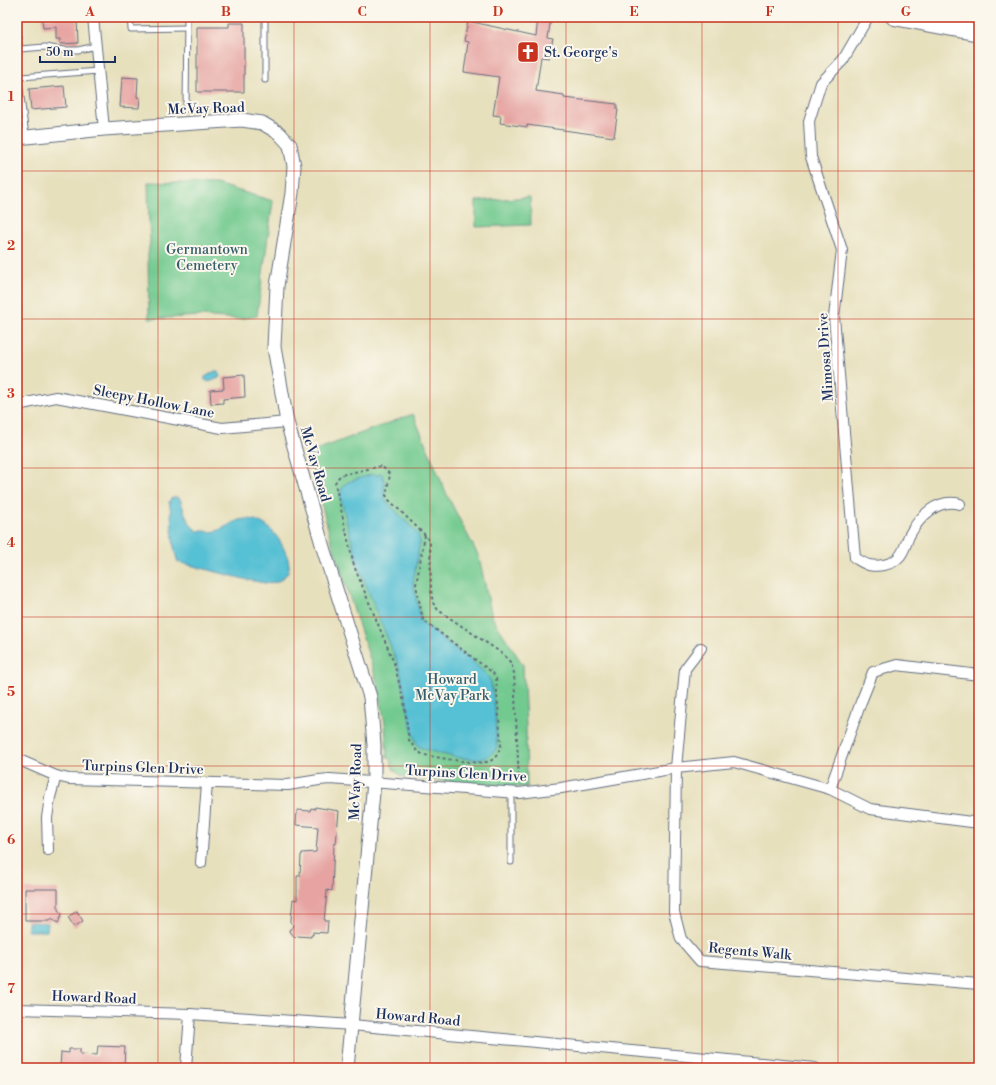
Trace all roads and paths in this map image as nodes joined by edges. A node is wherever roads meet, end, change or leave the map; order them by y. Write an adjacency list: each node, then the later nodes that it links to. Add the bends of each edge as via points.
1 (93, 17): 10 (street)
2 (130, 17): 8 (lane, via 131,29)
3 (186, 17): 8 (lane)
4 (265, 17): 12 (lane)
5 (868, 17): 18 (street, Mimosa Drive, via 843,60 821,82 808,121 811,157 842,250 834,317 855,558 868,565 891,563 899,558 913,530 926,513 938,505)
6 (894, 17): 7 (main road)
7 (971, 27)
8 (186, 28): 13 (lane)
9 (17, 32): 10 (lane, via 20,49 45,47 78,50)
10 (96, 46): 11 (street)
11 (98, 71): 14 (street); 15 (lane, via 21,76 19,81)
12 (265, 80)
13 (186, 109)
14 (104, 129): 15 (street, McVay Road); 17 (street, McVay Road, via 242,120 262,124 279,133 290,145 294,166 292,193 277,286 274,347)
15 (22, 138)
16 (17, 405): 17 (street, Sleepy Hollow Lane, via 56,397 222,428)
17 (287, 422): 25 (street, McVay Road, via 370,697)
18 (960, 504)
19 (425, 535): 19 (path, via 389,500 386,495 390,475 381,466 341,475 336,479 354,566 394,663 404,702 409,740 417,751 424,754 480,763 491,761 498,754 501,745 496,678 493,673 423,620 416,585); 28 (path, via 430,542 430,590 433,603 438,610 503,654 511,663 514,673)
20 (701, 648): 23 (street, Regents Walk, via 685,669)
21 (979, 675): 27 (street, via 897,665 873,672)
22 (17, 759): 24 (street, Turpins Glen Drive)
23 (676, 768): 27 (street, Turpins Glen Drive, via 734,762); 28 (street, Turpins Glen Drive, via 561,788); 33 (street, Regents Walk, via 674,912 681,939 700,961)
24 (56, 776): 26 (street, Turpins Glen Drive, via 69,779); 30 (street, via 47,818)
25 (374, 782): 26 (street, Turpins Glen Drive, via 319,780 288,785); 28 (street, Turpins Glen Drive); 36 (street, McVay Road)
26 (207, 783): 32 (street)
27 (830, 789): 29 (street, Turpins Glen Drive, via 870,809)
28 (515, 792): 31 (lane)
29 (979, 823)
30 (48, 850)
31 (510, 862)
32 (201, 863)
33 (979, 984)
34 (17, 1009): 35 (street, Howard Road)
35 (190, 1014): 36 (street, Howard Road); 37 (street)
36 (352, 1025): 38 (street, McVay Road); 39 (street, Howard Road)
37 (186, 1068)
38 (347, 1068)
39 (816, 1068)

